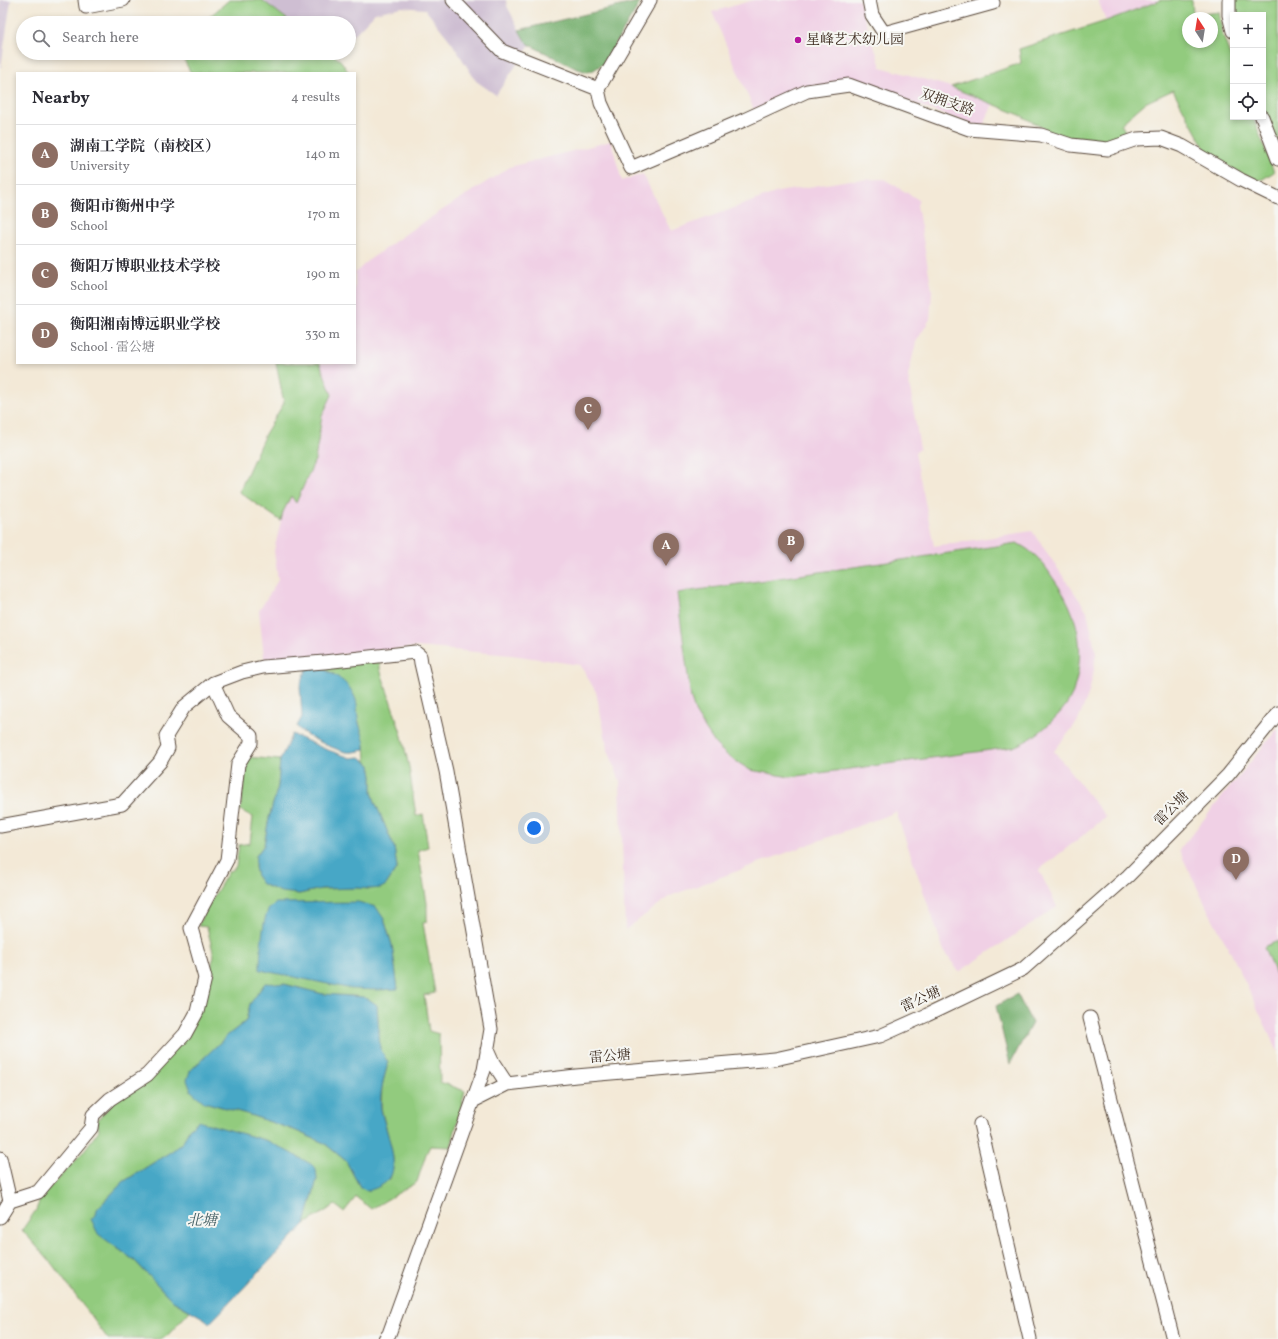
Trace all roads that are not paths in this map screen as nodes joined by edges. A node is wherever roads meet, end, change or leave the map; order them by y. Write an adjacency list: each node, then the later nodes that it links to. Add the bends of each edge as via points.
1 (85, 0): 2 (street, via 86,7)
2 (123, 0)
3 (453, 0): 9 (street, via 502,51)
4 (650, 0): 9 (street)
5 (869, 0): 7 (street, via 872,16 884,34)
6 (1229, 0): 8 (street)
7 (993, 3)
8 (1230, 19)
9 (598, 89): 12 (street, 双拥支路, via 601,103 631,168 807,91 849,85 969,129 1041,135 1071,145 1108,149 1137,139 1161,138 1182,146)
10 (1263, 120): 11 (street)
11 (1278, 159)
12 (1278, 198)
13 (213, 683): 15 (street, via 184,707 166,736 168,748 160,762 122,804); 17 (street, via 263,667 415,652 420,656 446,771 491,1029); 22 (street, via 228,716 251,736 251,743 238,764 227,860 191,928 206,978 197,1012 185,1034 147,1075 92,1114 90,1128 38,1192)
14 (1278, 713): 18 (street, 雷公塘, via 1228,775 1128,876 1023,969 927,1016 880,1036 775,1059)
15 (0, 826)
16 (1090, 1018): 26 (street)
17 (487, 1050): 18 (street); 19 (street, via 484,1070)
18 (507, 1084): 19 (street, 雷公塘)
19 (473, 1101): 24 (street)
20 (980, 1124): 25 (street)
21 (0, 1158): 22 (street)
22 (10, 1201): 23 (street)
23 (0, 1217)
24 (385, 1339)
25 (1030, 1339)
26 (1173, 1339)

